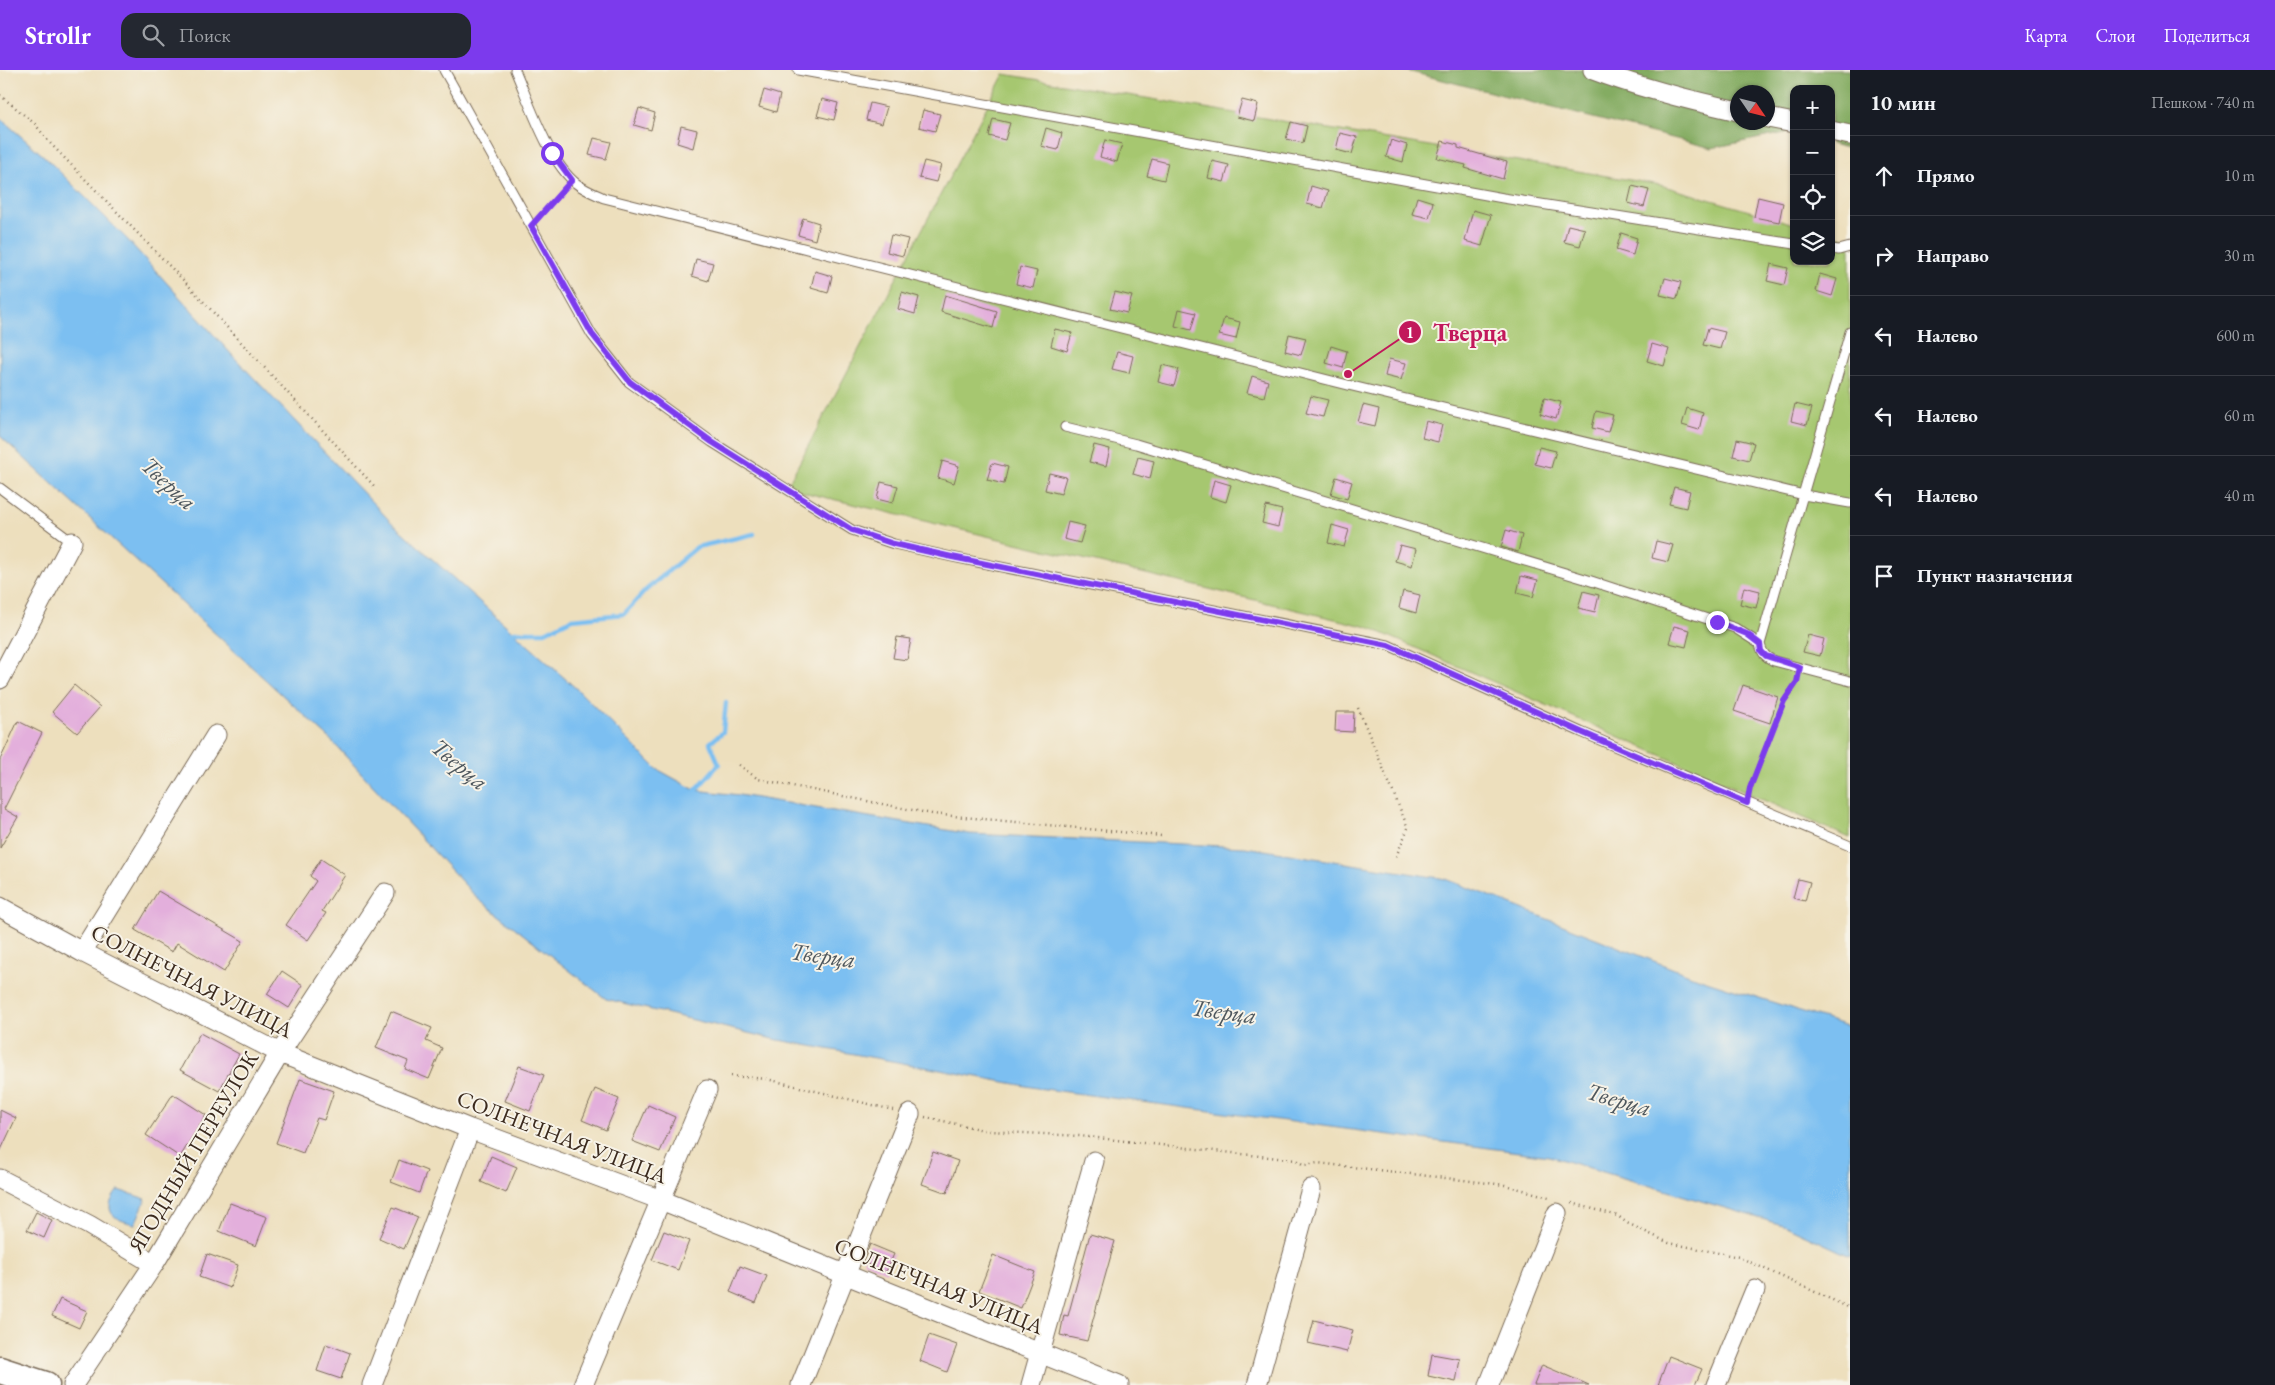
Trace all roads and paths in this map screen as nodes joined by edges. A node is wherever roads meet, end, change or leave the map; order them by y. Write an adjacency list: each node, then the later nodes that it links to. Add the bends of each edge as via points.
1 (444, 70): 12 (lane)
2 (515, 70): 11 (lane, via 552,153)
3 (798, 70): 13 (lane, via 1503,198)
4 (1593, 70): 6 (street, via 1681,99)
5 (0, 95): 19 (path, via 35,124)
6 (1730, 109)
7 (1775, 119): 8 (street)
8 (1790, 122)
9 (1835, 132): 10 (street)
10 (1850, 135)
11 (572, 180): 12 (path); 20 (lane, via 586,190 623,202 1348,385)
12 (531, 226): 30 (lane, via 592,334 630,382 712,442 852,530 894,544 952,557 1388,645)
13 (1790, 243)
14 (1850, 248): 15 (lane)
15 (1835, 250)
16 (1850, 332): 20 (lane)
17 (1065, 427): 23 (lane, via 1136,444 1584,579 1735,628)
18 (0, 488): 22 (lane)
19 (376, 488)
20 (1804, 495): 21 (lane); 23 (lane)
21 (1850, 503)
22 (72, 542): 25 (street)
23 (1760, 644): 24 (lane, via 1766,656)
24 (1800, 667): 26 (lane); 30 (path, via 1797,682 1784,701)
25 (0, 679)
26 (1850, 681)
27 (1358, 708): 33 (path, via 1408,828)
28 (216, 735): 36 (street)
29 (739, 766): 31 (path, via 758,779 932,814)
30 (1747, 803): 32 (lane)
31 (1162, 836)
32 (1850, 846)
33 (1395, 860)
34 (384, 893): 37 (street, ЯГОДНЫЙ ПЕРЕУЛОК)
35 (0, 907): 36 (street, СОЛНЕЧНАЯ УЛИЦА)
36 (82, 952): 37 (street, СОЛНЕЧНАЯ УЛИЦА)
37 (280, 1053): 41 (street, СОЛНЕЧНАЯ УЛИЦА); 47 (street, ЯГОДНЫЙ ПЕРЕУЛОК)
38 (730, 1076): 40 (path, via 767,1079)
39 (707, 1090): 45 (street)
40 (910, 1114): 46 (path, via 988,1131 1080,1136 1296,1160 1304,1165 1318,1163 1505,1185); 48 (street)
41 (470, 1129): 45 (street, СОЛНЕЧНАЯ УЛИЦА); 55 (street)
42 (1094, 1161): 51 (street)
43 (0, 1179): 47 (street, via 89,1225)
44 (1311, 1189): 60 (street)
45 (661, 1200): 48 (street, СОЛНЕЧНАЯ УЛИЦА); 56 (street)
46 (1560, 1204): 50 (path, via 1618,1216 1669,1243 1739,1257); 61 (street)
47 (154, 1264): 54 (street, ЯГОДНЫЙ ПЕРЕУЛОК)
48 (846, 1274): 51 (street, СОЛНЕЧНАЯ УЛИЦА); 57 (street)
49 (1756, 1290): 62 (street)
50 (1850, 1308)
51 (1040, 1353): 58 (street); 59 (street, СОЛНЕЧНАЯ УЛИЦА)
52 (0, 1370): 53 (main road)
53 (46, 1385)
54 (73, 1385)
55 (372, 1385)
56 (583, 1385)
57 (801, 1385)
58 (1031, 1385)
59 (1119, 1385)
60 (1257, 1385)
61 (1489, 1385)
62 (1716, 1385)

